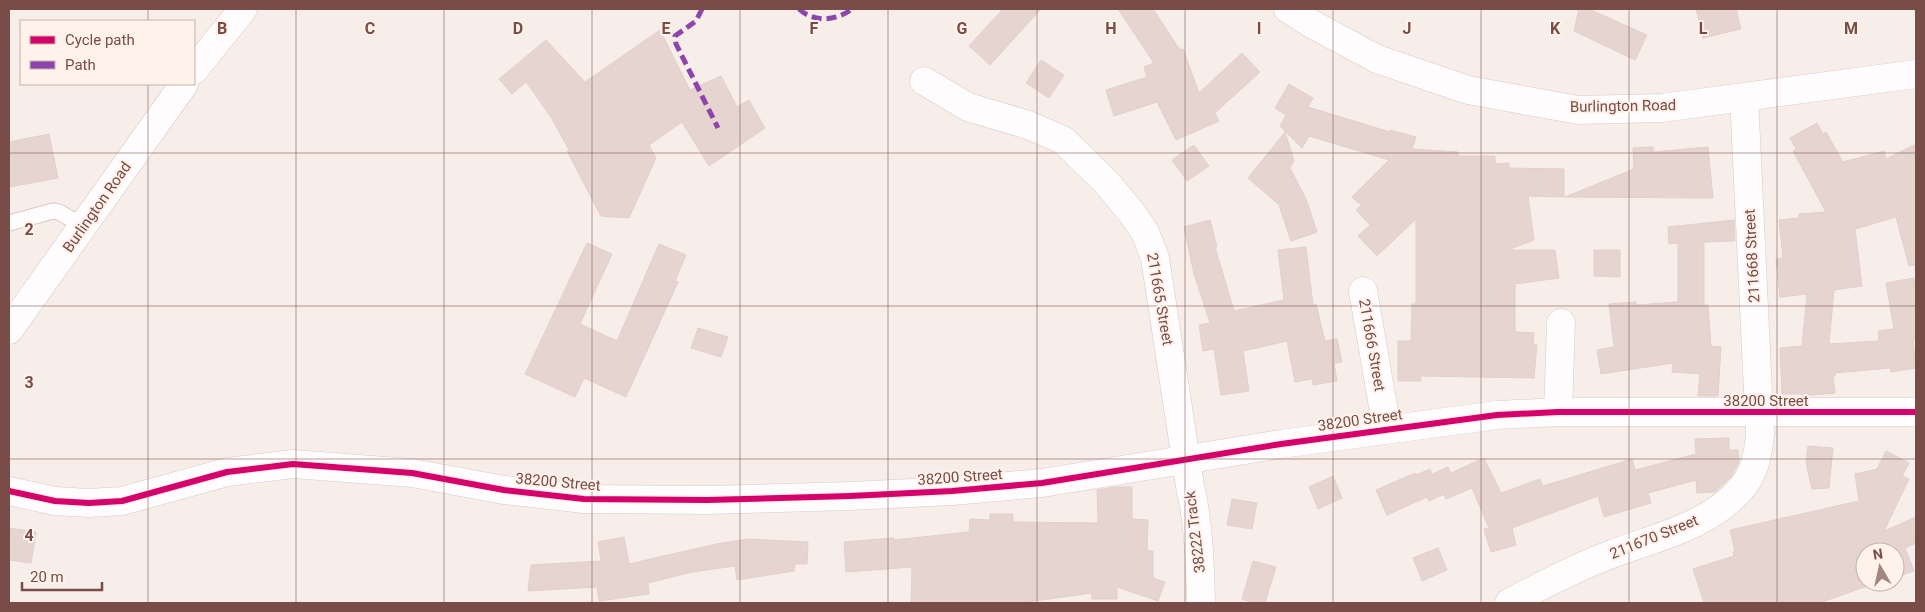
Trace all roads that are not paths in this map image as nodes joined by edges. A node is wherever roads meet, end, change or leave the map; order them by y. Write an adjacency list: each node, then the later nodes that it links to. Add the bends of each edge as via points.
1 (243, 9): 3 (street)
2 (1288, 9): 7 (street, Burlington Road, via 1377,59 1468,90 1522,101 1578,110 1662,108)
3 (195, 69)
4 (1916, 74): 7 (street, Burlington Road)
5 (924, 81): 17 (street, 211665 Street, via 968,107 1028,125 1063,140 1106,182 1145,232 1155,258)
6 (183, 85): 9 (street, Burlington Road)
7 (1744, 98): 15 (street, 211668 Street)
8 (9, 223): 9 (lane, via 52,211)
9 (83, 226): 12 (street, Burlington Road)
10 (1363, 291): 16 (street, 211666 Street)
11 (1561, 323): 13 (street)
12 (9, 330)
13 (1558, 412): 15 (street, 38200 Street); 16 (street, 38200 Street, via 1497,415)
14 (1916, 412): 15 (street, 38200 Street)
15 (1760, 414): 19 (street, 211670 Street, via 1758,458 1749,478 1737,493 1713,512 1686,527 1579,568)
16 (1387, 428): 17 (street, 38200 Street)
17 (1186, 460): 18 (street, 38200 Street, via 1042,483 952,491 707,500 584,499 504,490 412,473 293,464 227,472 122,500 90,504 55,501); 20 (street, 38222 Track, via 1200,556)
18 (9, 491)
19 (1513, 601)
20 (1201, 603)

